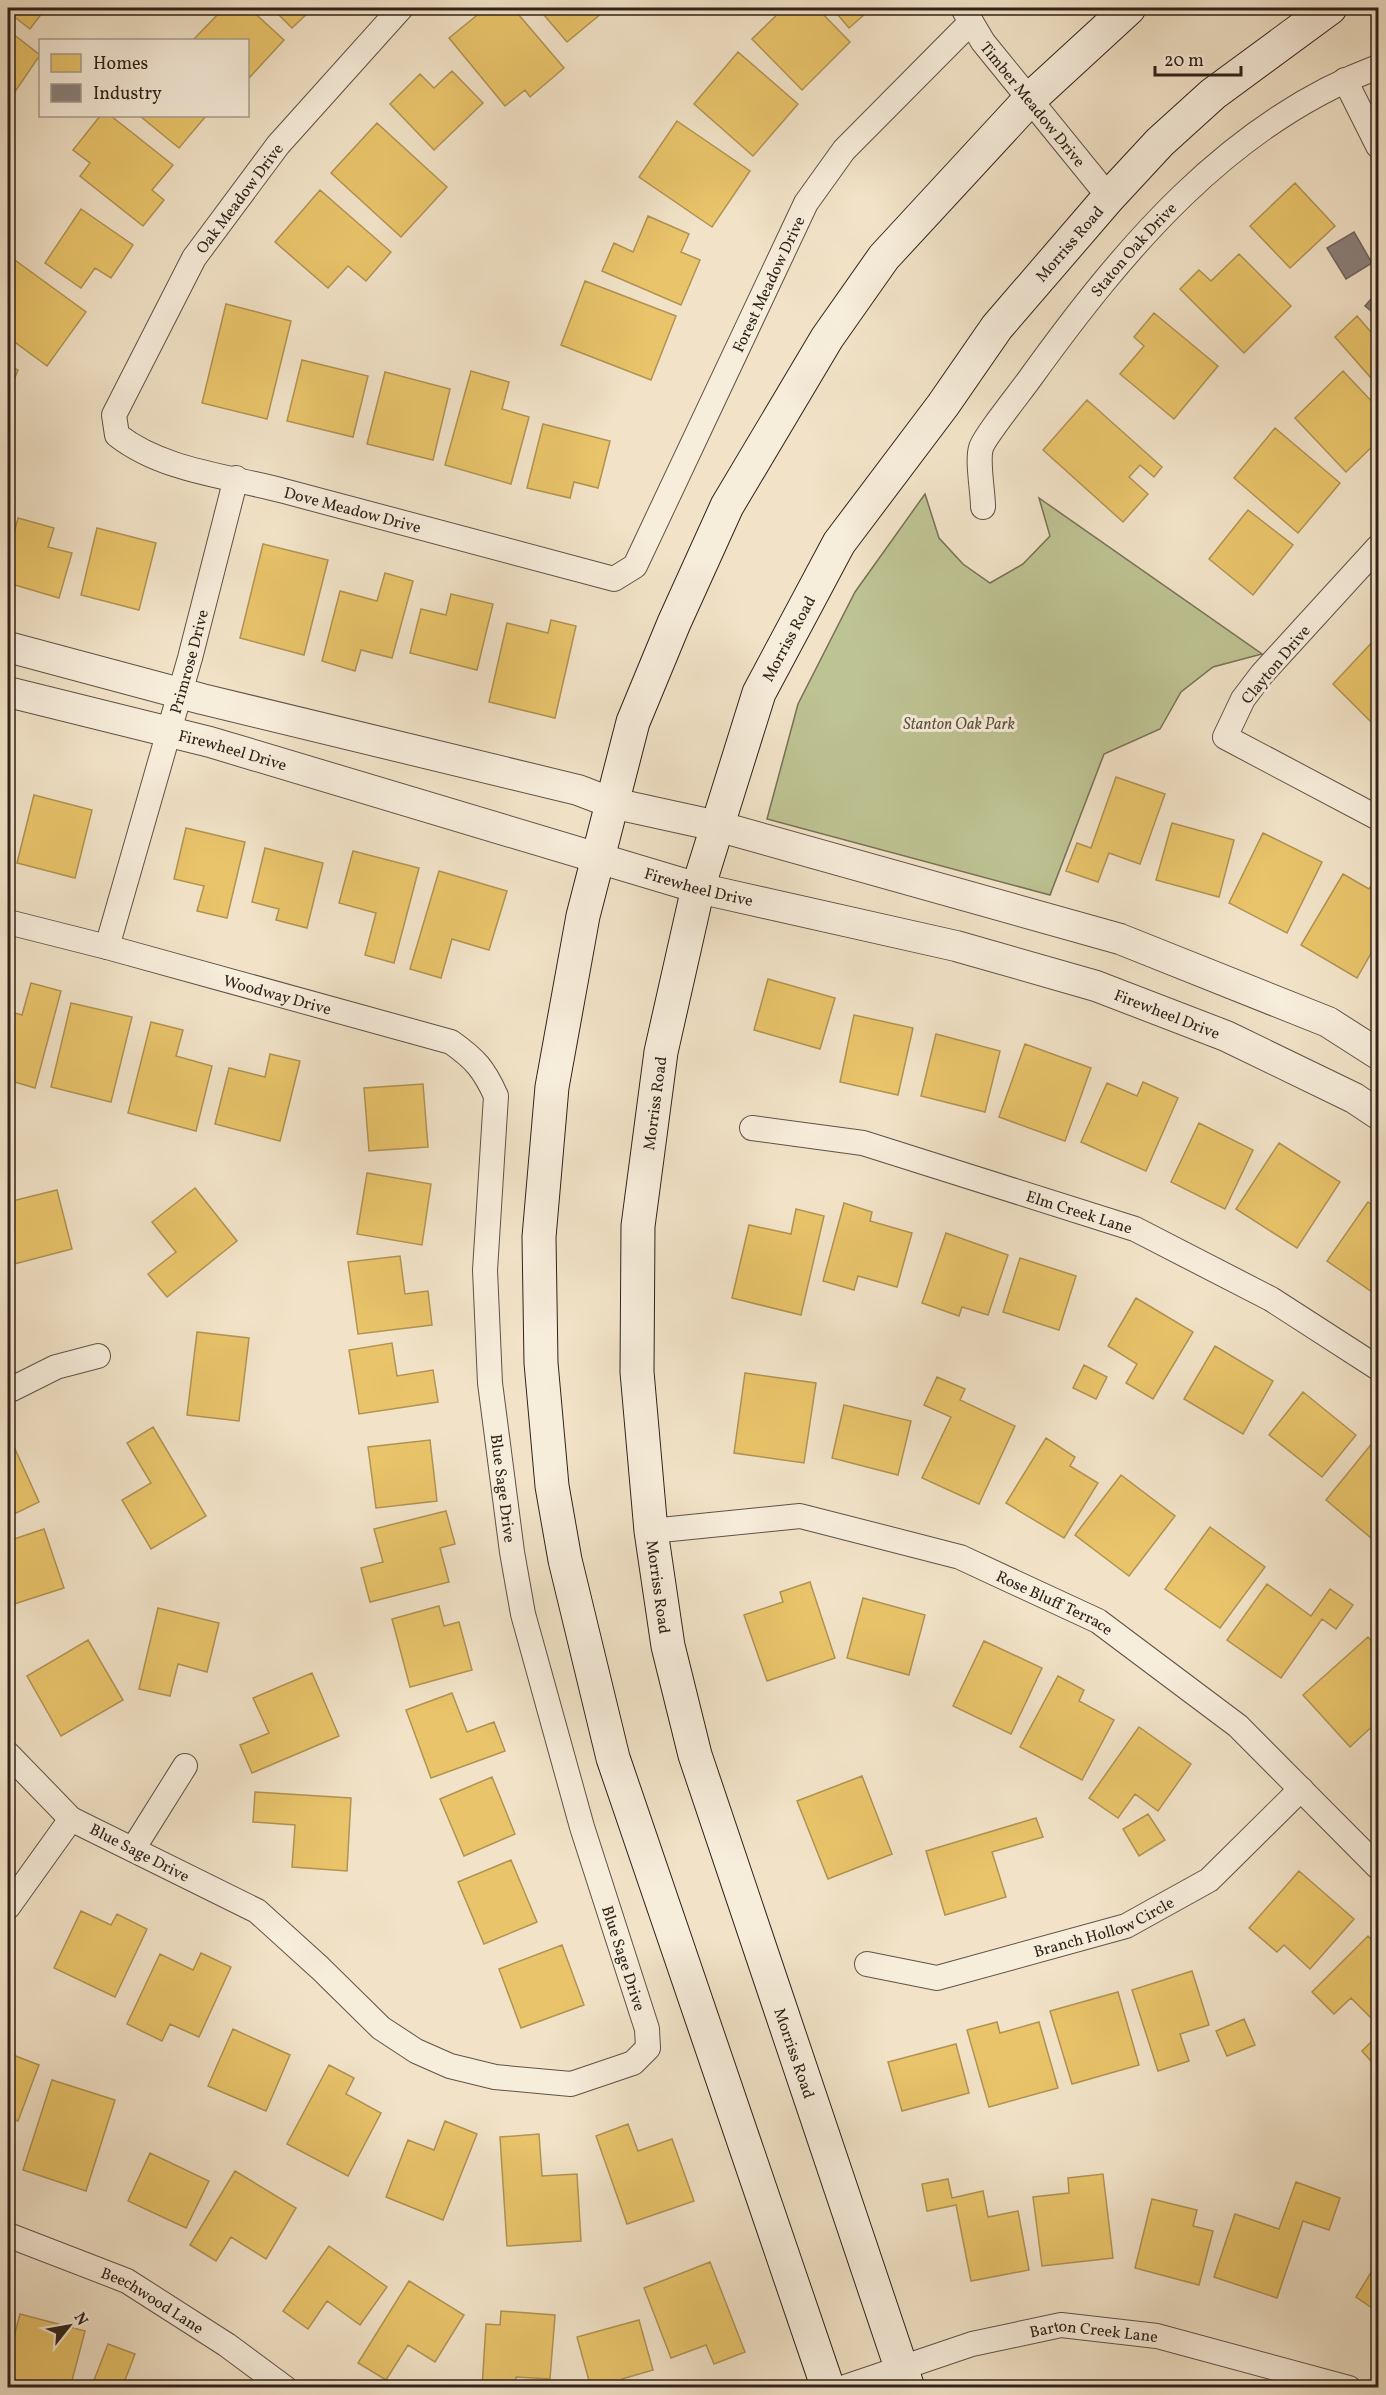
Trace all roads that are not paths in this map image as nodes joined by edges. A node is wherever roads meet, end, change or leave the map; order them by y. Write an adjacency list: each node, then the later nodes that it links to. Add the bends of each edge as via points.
1 (401, 8): 10 (street, Oak Meadow Drive, via 278,145 194,258)
2 (1129, 8): 7 (main road)
3 (1330, 8): 9 (main road, Morriss Road, via 1213,94 1160,142)
4 (967, 15): 7 (street, Timber Meadow Drive); 14 (street, Forest Meadow Drive, via 844,150 806,202 635,566)
5 (1378, 68): 6 (street, Staton Oak Drive)
6 (1346, 80): 8 (street); 12 (street, Staton Oak Drive, via 1236,148 1175,201 1084,304 981,447)
7 (1029, 100): 9 (street, Timber Meadow Drive); 19 (main road, via 884,257 826,338 727,506 633,722)
8 (1378, 146)
9 (1109, 197): 21 (main road, Morriss Road, via 997,327 839,543 759,693)
10 (114, 415): 11 (street, Dove Meadow Drive, via 117,435 134,449 159,461)
11 (236, 478): 14 (street, Dove Meadow Drive); 17 (street, Primrose Drive)
12 (983, 507)
13 (1378, 547): 20 (street, Clayton Drive, via 1262,674 1243,699 1225,737)
14 (614, 579)
15 (8, 647): 17 (street)
16 (8, 692): 18 (street, Firewheel Drive)
17 (180, 693): 18 (street, Primrose Drive); 19 (street, via 578,790)
18 (169, 732): 22 (street, Firewheel Drive); 25 (street, Primrose Drive)
19 (612, 803): 21 (street); 22 (main road)
20 (1378, 818)
21 (717, 826): 23 (main road, Morriss Road); 26 (street, via 1120,939 1328,1022)
22 (598, 859): 23 (street, Firewheel Drive); 45 (main road, via 583,916 552,1087 539,1238 541,1363 552,1486 565,1560 613,1758)
23 (698, 888): 27 (street, Firewheel Drive, via 956,946 1096,986 1226,1036 1354,1098); 33 (main road, Morriss Road, via 661,1052 638,1226 637,1372)
24 (8, 922): 25 (street, Woodway Drive)
25 (107, 947): 28 (street, Woodway Drive, via 451,1042 475,1059 487,1077 496,1096)
26 (1378, 1054)
27 (1378, 1114)
28 (493, 1124): 38 (street, Blue Sage Drive, via 485,1281 490,1383 512,1552 523,1614 572,1793 647,2028 648,2048 633,2063 571,2084 495,2078 450,2066 416,2051 381,2028 256,1911)
29 (752, 1128): 31 (street, Elm Creek Lane, via 863,1143 1135,1229 1271,1299)
30 (98, 1356): 32 (street, via 56,1367)
31 (1378, 1368)
32 (8, 1390)
33 (651, 1531): 36 (street, Rose Bluff Terrace, via 800,1516 960,1557 1098,1621 1238,1726); 43 (main road, Morriss Road, via 668,1646 695,1755)
34 (8, 1754): 37 (street, Blue Sage Drive)
35 (185, 1766): 38 (street)
36 (1301, 1789): 39 (street, Rose Bluff Terrace); 41 (street, Branch Hollow Circle, via 1209,1880 1126,1926 937,1978)
37 (71, 1819): 38 (street, Blue Sage Drive); 40 (street)
38 (133, 1849)
39 (1378, 1867)
40 (8, 1907)
41 (867, 1964)
42 (8, 2235): 44 (street, Beechwood Lane, via 128,2281)
43 (905, 2378): 46 (street, Barton Creek Lane); 47 (street, Barton Creek Lane, via 972,2344 1061,2325 1157,2336)
44 (285, 2388)
45 (828, 2388)
46 (842, 2388)
47 (1349, 2388)

